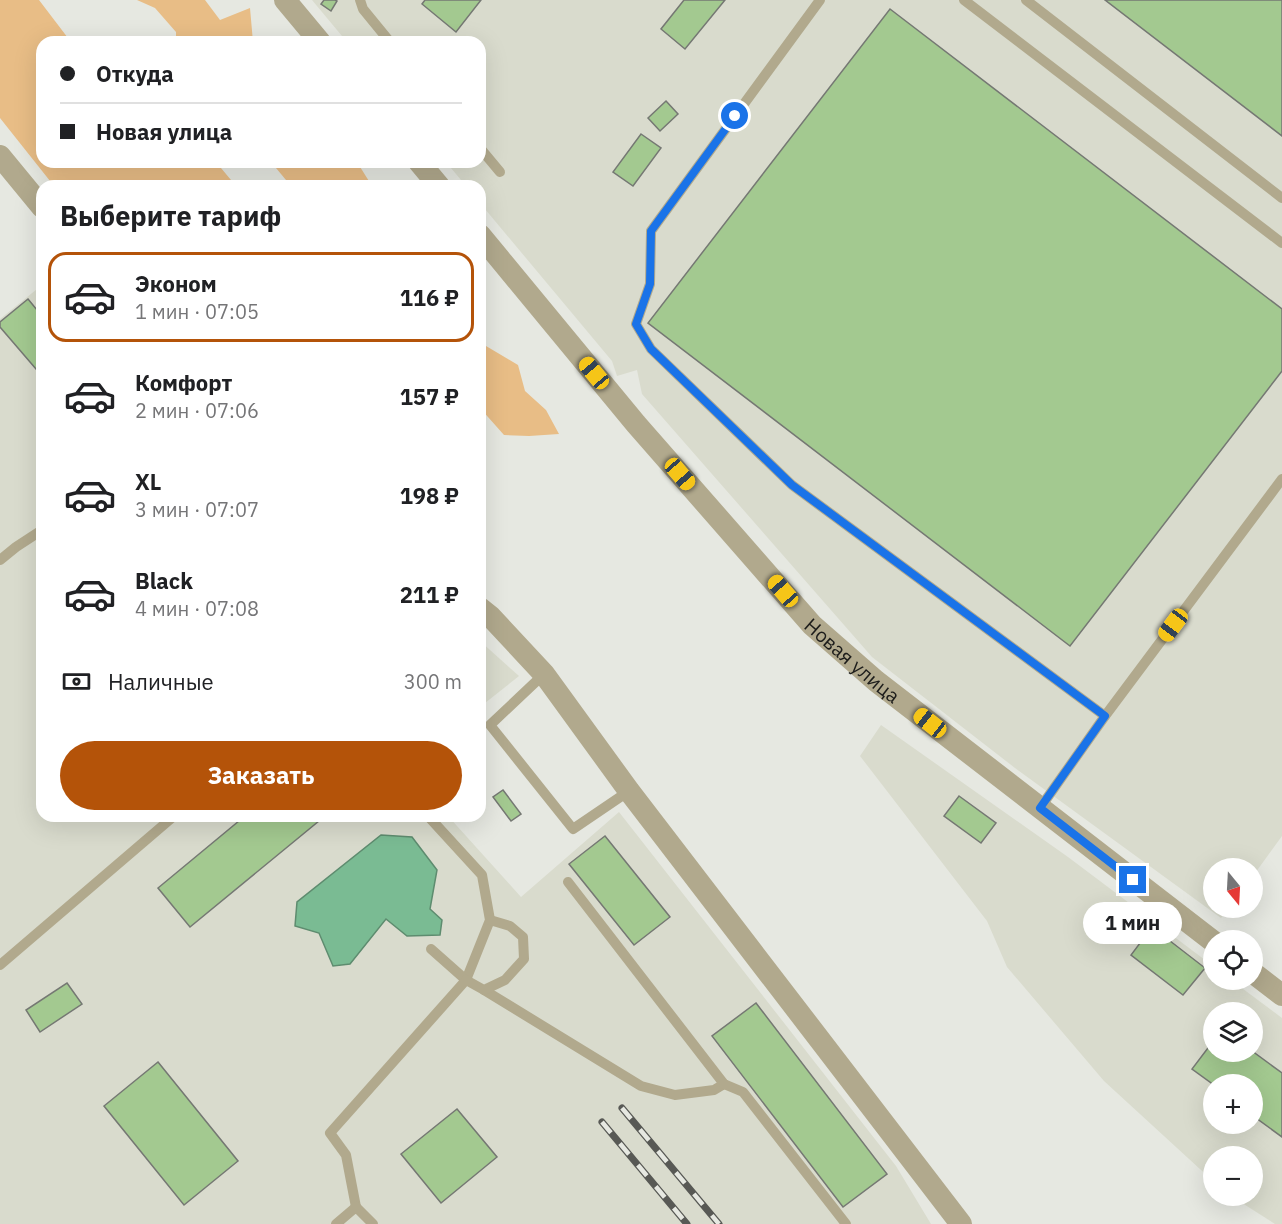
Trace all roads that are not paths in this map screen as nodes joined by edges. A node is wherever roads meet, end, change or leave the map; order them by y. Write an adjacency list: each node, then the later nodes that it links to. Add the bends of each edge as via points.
1 (285, 0): 6 (street)
2 (360, 0): 7 (lane)
3 (820, 0): 22 (lane, via 651,231 650,284 636,324 651,349 792,485)
4 (964, 0): 16 (lane)
5 (1026, 0): 13 (lane)
6 (315, 36)
7 (385, 36)
8 (486, 155): 11 (lane)
9 (0, 156): 14 (street)
10 (424, 168): 12 (street)
11 (500, 172)
12 (434, 180)
13 (1282, 198)
14 (36, 200)
15 (486, 242): 24 (street, Новая улица, via 636,424 812,625 876,681)
16 (1282, 243)
17 (1282, 479): 22 (lane)
18 (36, 534): 19 (lane)
19 (0, 560)
20 (486, 618): 21 (street)
21 (544, 674): 23 (street); 23 (lane, via 490,725 573,829)
22 (1105, 716): 24 (lane)
23 (629, 791): 41 (street)
24 (1040, 808): 29 (street, Новая улица)
25 (167, 822): 31 (lane)
26 (434, 822): 28 (lane, via 482,874)
27 (568, 882): 36 (lane)
28 (490, 921): 32 (lane); 34 (lane, via 510,926 523,937 524,959 506,980)
29 (1203, 934)
30 (431, 949): 32 (lane)
31 (0, 965)
32 (466, 980): 34 (lane); 37 (lane, via 330,1133 346,1155)
33 (1263, 980): 35 (street)
34 (484, 990): 36 (lane, via 641,1086 675,1095 714,1090)
35 (1282, 995)
36 (724, 1084): 40 (lane, via 743,1092)
37 (356, 1207): 38 (lane); 39 (lane)
38 (336, 1224)
39 (372, 1224)
40 (846, 1224)
41 (962, 1224)

